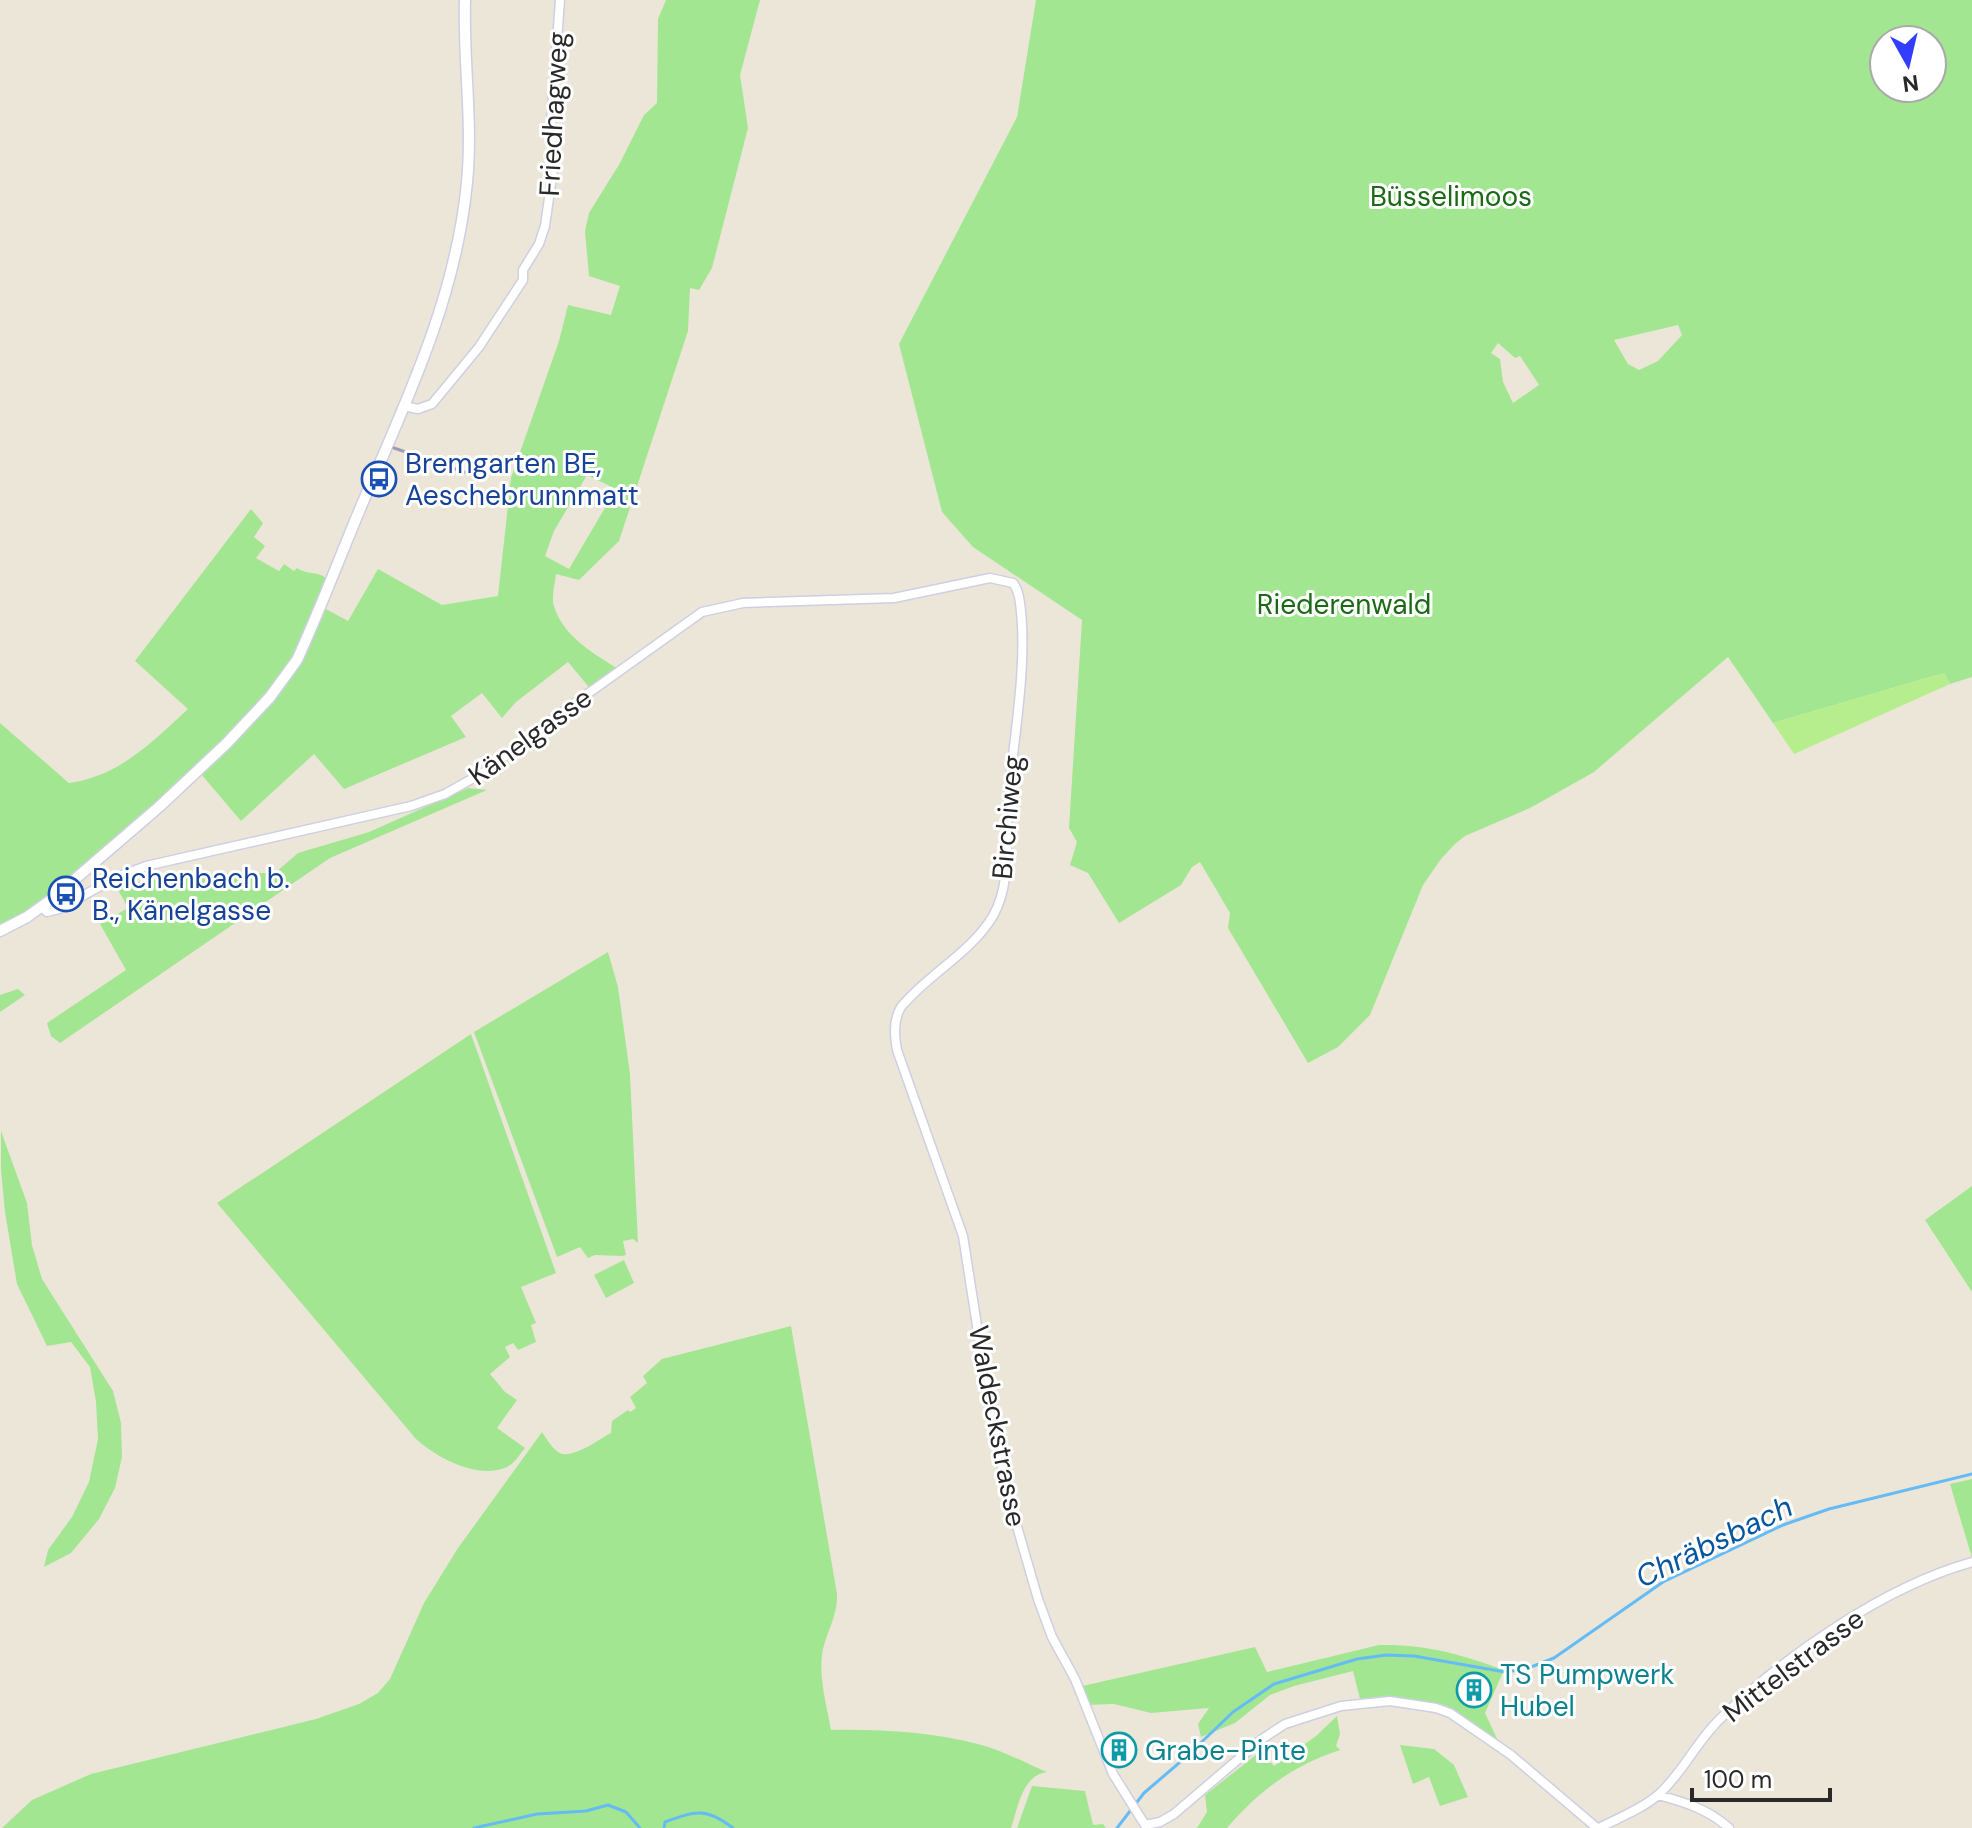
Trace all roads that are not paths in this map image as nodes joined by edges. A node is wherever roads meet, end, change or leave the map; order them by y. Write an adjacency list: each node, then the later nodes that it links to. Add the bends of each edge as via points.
1 (465, 0): 3 (street, via 470,135 462,226 438,320)
2 (560, 0): 3 (street, Friedhagweg, via 551,124 555,156 539,244 523,270 523,280 432,404)
3 (404, 406): 5 (street, via 297,660 270,697 191,778)
4 (1013, 583): 5 (street, Känelgasse, via 990,578 894,598 743,603 702,612 498,763 445,794 146,866 59,909 47,912); 7 (street, Birchiweg, via 1020,600 1021,642 1001,895 986,926)
5 (42, 907): 6 (street)
6 (0, 931)
7 (897, 1013): 10 (street, Waldeckstrasse, via 897,1050 963,1236 991,1415 1018,1533 1052,1637 1113,1774)
8 (1972, 1562): 9 (street, Mittelstrasse, via 1881,1600 1786,1663 1717,1722)
9 (1658, 1795): 11 (street, Mittelstrasse); 12 (street, via 1690,1804)
10 (1145, 1827): 11 (street, via 1174,1814 1285,1724 1341,1706 1390,1701 1450,1713 1511,1755)
11 (1598, 1828)
12 (1729, 1828)

